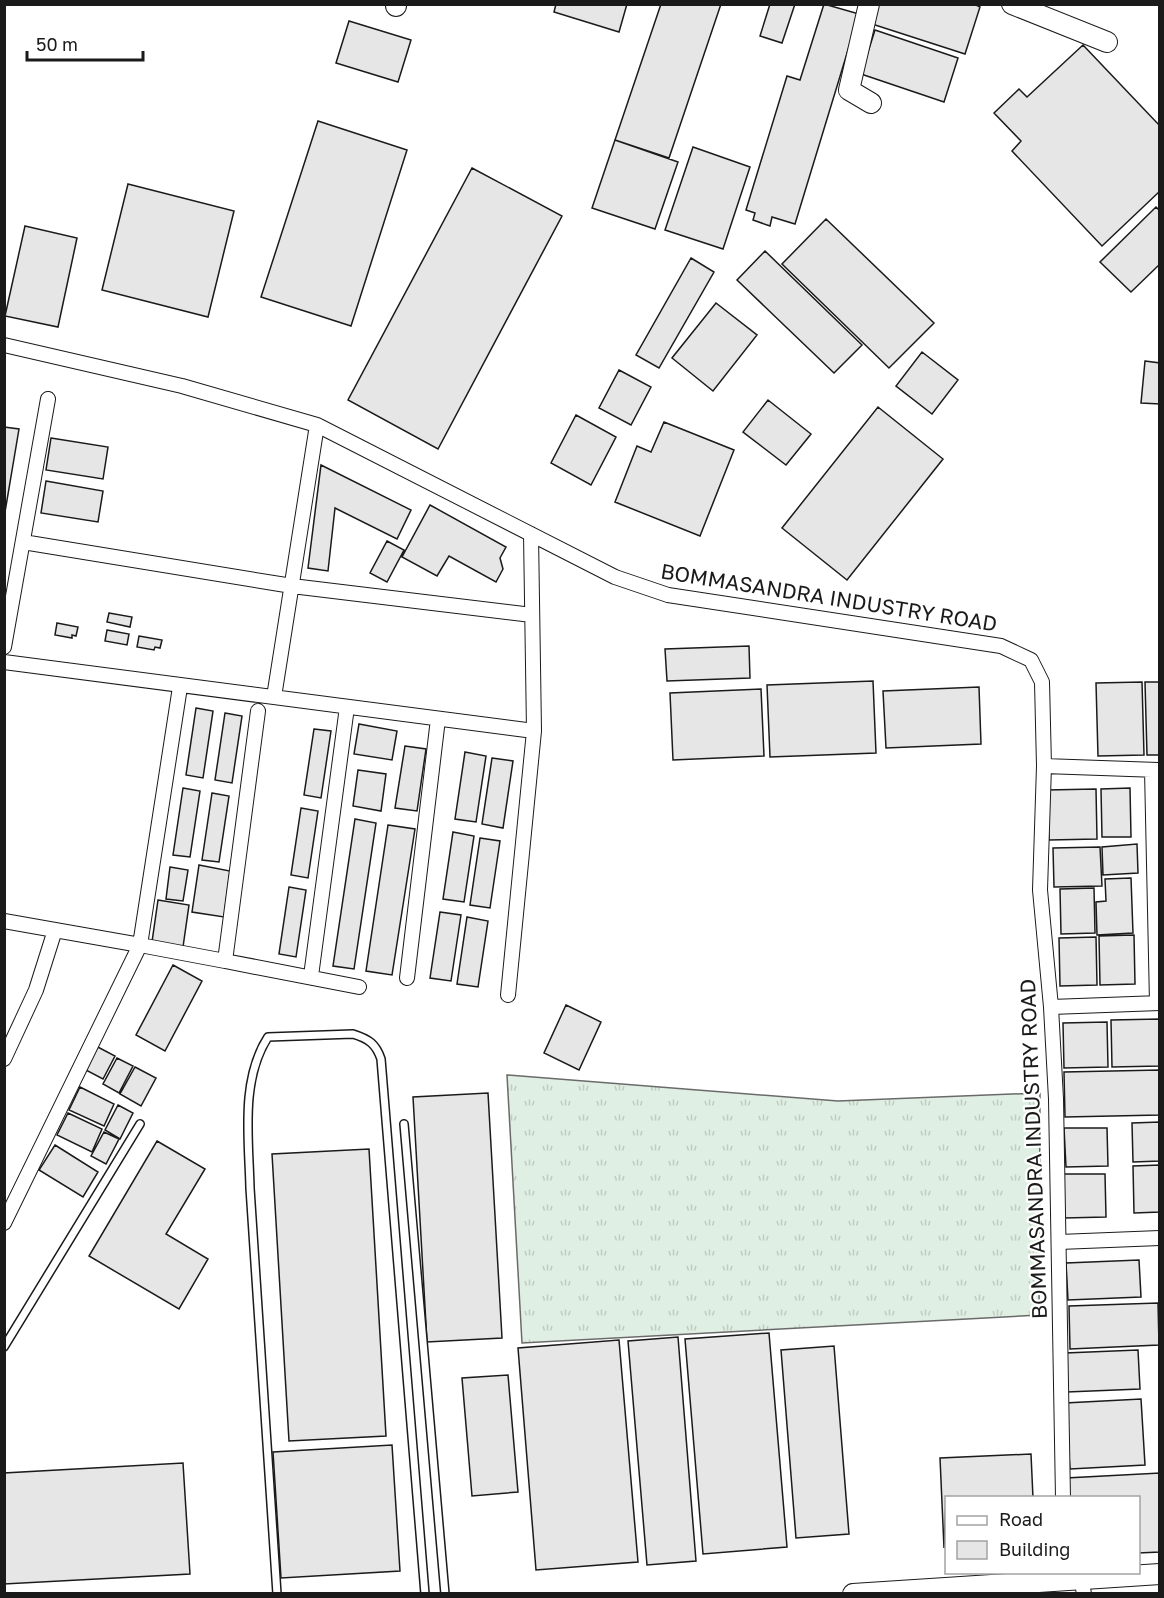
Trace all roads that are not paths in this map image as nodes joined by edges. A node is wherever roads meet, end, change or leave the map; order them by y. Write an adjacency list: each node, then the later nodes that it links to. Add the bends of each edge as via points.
1 (869, 4): 4 (street, via 849,90)
2 (1012, 4): 3 (street)
3 (1107, 42)
4 (871, 103)
5 (4, 345): 7 (street, BOMMASANDRA INDUSTRY ROAD, via 182,386)
6 (48, 399): 9 (street)
7 (317, 425): 8 (street, BOMMASANDRA INDUSTRY ROAD); 10 (street)
8 (531, 534): 11 (street); 20 (street, BOMMASANDRA INDUSTRY ROAD, via 615,577 668,595 1001,646 1031,660 1042,682)
9 (23, 542): 10 (street); 12 (street)
10 (292, 586): 11 (street); 15 (street)
11 (532, 615): 19 (street)
12 (4, 646)
13 (4, 662): 14 (street)
14 (180, 687): 15 (street); 24 (street)
15 (274, 697): 16 (street)
16 (347, 707): 18 (street); 26 (street)
17 (258, 711): 25 (street)
18 (438, 719): 19 (street); 27 (street)
19 (534, 732): 29 (street)
20 (1044, 766): 21 (street); 31 (street, BOMMASANDRA INDUSTRY ROAD, via 1040,890)
21 (1156, 770): 30 (street)
22 (4, 921): 23 (street)
23 (55, 930): 24 (street); 32 (street, via 36,990)
24 (140, 945): 25 (street); 35 (street)
25 (225, 961): 26 (street)
26 (311, 976): 28 (street)
27 (406, 978)
28 (358, 987)
29 (508, 995)
30 (1158, 1003): 31 (street)
31 (1051, 1007): 37 (street, BOMMASANDRA INDUSTRY ROAD)
32 (4, 1059)
33 (140, 1124): 38 (lane)
34 (405, 1124): 44 (lane)
35 (4, 1223)
36 (1160, 1238): 37 (street)
37 (1059, 1242): 39 (street, BOMMASANDRA INDUSTRY ROAD)
38 (4, 1347)
39 (1063, 1496)
40 (1160, 1574): 41 (street)
41 (1073, 1581): 45 (street)
42 (277, 1593): 43 (lane, via 250,1188 248,1123 253,1067 268,1037 353,1034 377,1046 381,1059)
43 (425, 1593)
44 (446, 1593)
45 (853, 1593)

